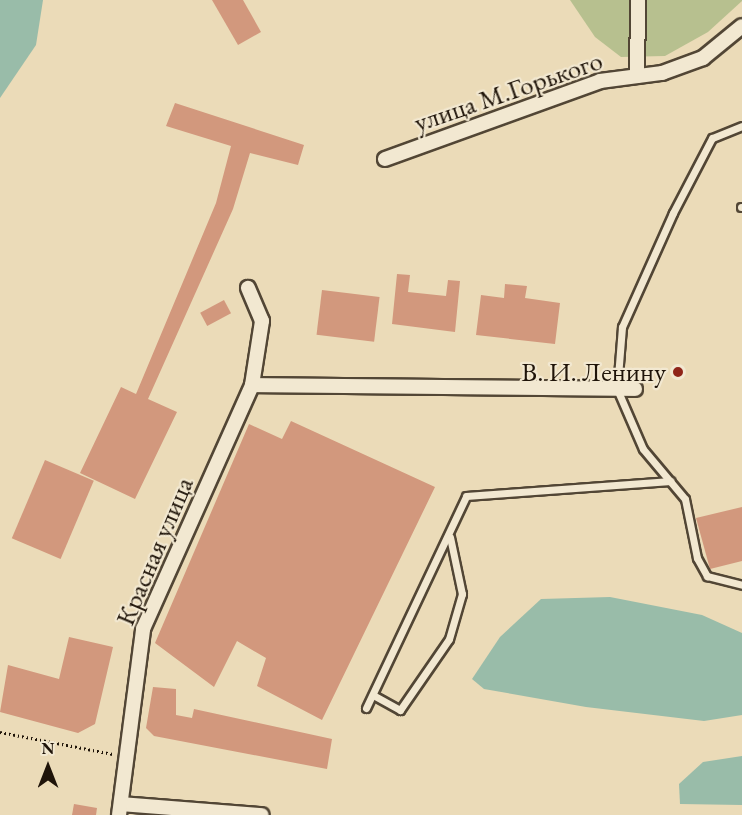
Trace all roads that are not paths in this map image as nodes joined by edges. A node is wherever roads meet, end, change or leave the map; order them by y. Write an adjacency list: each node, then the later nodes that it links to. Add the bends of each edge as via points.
1 (638, 0): 3 (street)
2 (742, 27): 3 (street, улица М.Горького, via 704,58)
3 (636, 76): 5 (street, улица М.Горького, via 600,81)
4 (742, 126): 8 (lane, via 712,138 673,213 622,327)
5 (385, 159)
6 (248, 288): 7 (street, Красная улица, via 262,321)
7 (252, 385): 8 (street); 15 (street, Красная улица, via 143,629)
8 (617, 389): 9 (street); 10 (lane, via 643,449)
9 (635, 389)
10 (670, 481): 11 (lane, via 466,496); 12 (lane, via 685,499 697,558 707,576)
11 (450, 537): 13 (lane); 13 (lane, via 462,594 449,639 400,710)
12 (742, 585)
13 (373, 694): 14 (lane)
14 (366, 708)
15 (120, 809): 16 (street)
16 (262, 815)

